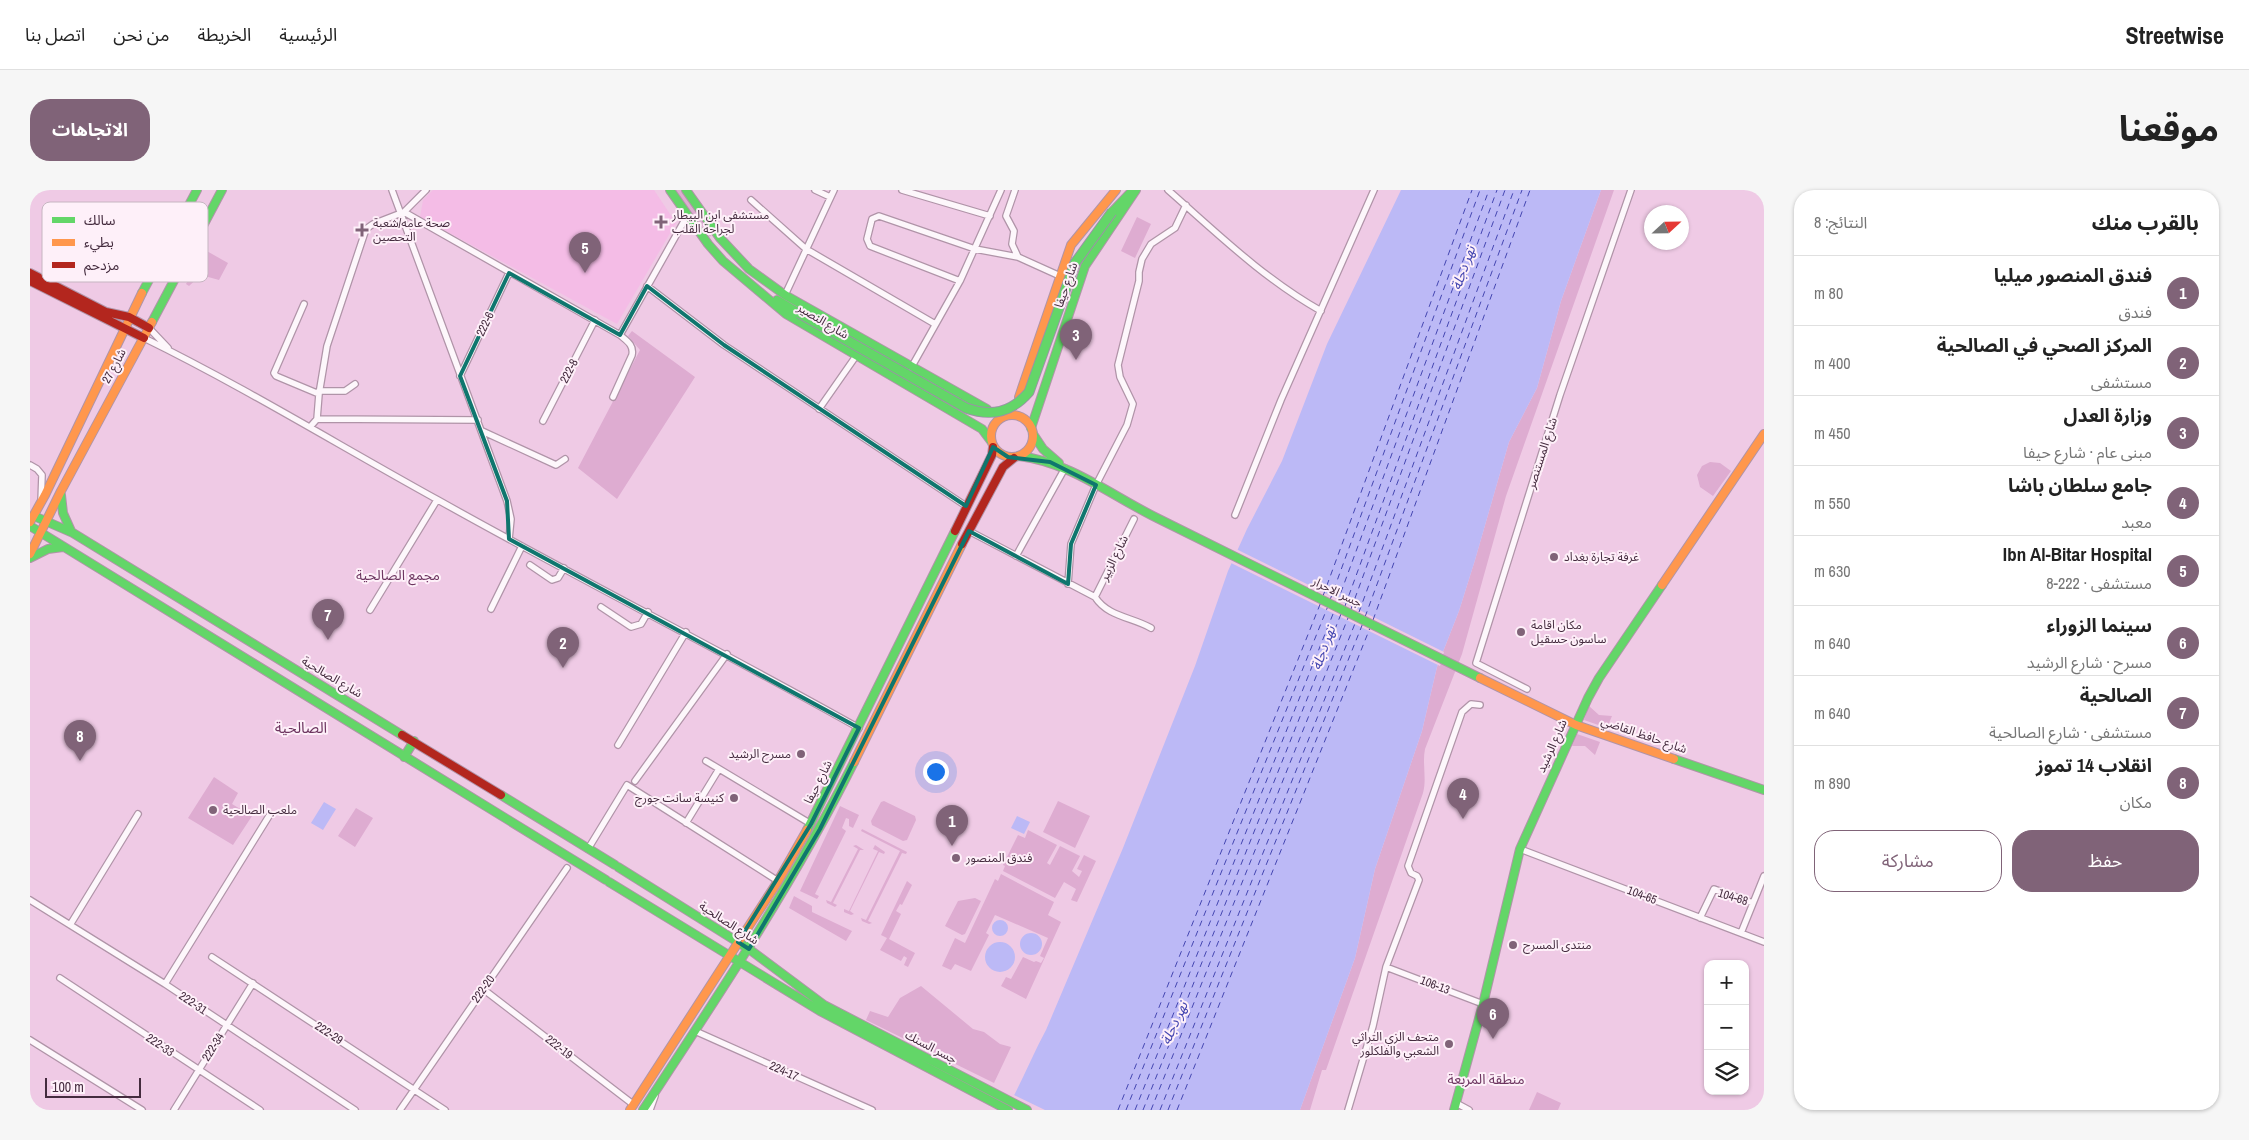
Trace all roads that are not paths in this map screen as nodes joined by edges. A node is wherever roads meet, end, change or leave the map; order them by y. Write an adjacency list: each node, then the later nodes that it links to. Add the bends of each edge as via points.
1 (197, 190): 19 (main road, شارع 27)
2 (222, 190): 22 (main road, شارع 27)
3 (392, 190): 21 (street)
4 (426, 190): 21 (street)
5 (670, 190): 23 (main road, شارع النصیر)
6 (686, 190): 39 (main road, شارع النصیر, via 727,247)
7 (815, 190): 17 (street)
8 (834, 190): 17 (street)
9 (902, 190): 24 (street)
10 (1001, 190): 24 (street)
11 (1014, 190): 27 (street, via 1006,216 1014,231 1012,244)
12 (1116, 190): 30 (main road, شارع حيفا, via 1071,245)
13 (1135, 190): 38 (main road, bridge, via 1112,212 1075,263 1029,392 1021,402 1006,411 983,414 966,408); 53 (main road, شارع حيفا, via 1085,266)
14 (1168, 190): 20 (street)
15 (1374, 190): 41 (street)
16 (1631, 190): 104 (street, شارع المستنصر, via 1560,395 1476,662)
17 (830, 197): 25 (street)
18 (751, 200): 25 (street)
19 (191, 202)
20 (1186, 206): 41 (street, via 1294,296); 73 (street, via 1175,228 1151,244 1142,258 1118,365 1133,404 1127,426)
21 (402, 213): 29 (street); 54 (street); 56 (street, via 366,229 327,346)
22 (208, 216)
23 (688, 216): 37 (street); 38 (main road, شارع النصیر, via 723,261)
24 (990, 216): 26 (street)
25 (806, 249): 39 (street); 44 (street)
26 (974, 249): 27 (street); 32 (street); 32 (street, via 879,216 872,220 866,239 870,246)
27 (1018, 258): 30 (street)
28 (30, 273): 31 (main road)
29 (509, 273): 43 (street); 54 (street, 222-6)
30 (1060, 276): 52 (main road, شارع حيفا)
31 (42, 279)
32 (960, 280): 44 (street)
33 (30, 281): 46 (main road)
34 (48, 282): 42 (main road, via 106,312)
35 (148, 282): 42 (main road, شارع 27)
36 (173, 282): 45 (main road, شارع 27)
37 (646, 286): 47 (street); 59 (street, via 724,345)
38 (759, 290): 50 (main road, شارع النصیر, via 797,321)
39 (785, 295): 51 (main road, شارع النصیر)
40 (304, 304): 56 (street, via 274,373)
41 (1321, 311): 78 (street)
42 (129, 317): 45 (main road); 46 (main road, شارع 27)
43 (594, 320): 47 (street); 63 (street, 222-8)
44 (935, 324): 51 (street)
45 (149, 328): 48 (main road, شارع 27); 49 (street)
46 (123, 329): 48 (main road); 76 (main road, شارع 27)
47 (620, 335): 57 (street, via 633,349)
48 (144, 338): 49 (street); 74 (main road, شارع 27)
49 (171, 351): 64 (street)
50 (856, 356): 59 (street); 68 (main road, شارع النصیر, via 976,425)
51 (912, 366): 60 (main road, شارع النصیر)
52 (1029, 367): 53 (main road, via 1036,376); 58 (main road, شارع حيفا)
53 (1048, 373): 66 (main road, شارع حيفا)
54 (460, 376): 62 (street)
55 (355, 384): 56 (street, via 345,391)
56 (319, 393): 61 (street)
57 (613, 397)
58 (1019, 397)
59 (819, 409): 77 (street)
60 (987, 409)
61 (317, 419): 62 (street); 64 (street)
62 (478, 420): 65 (street)
63 (542, 421)
64 (310, 427): 75 (street)
65 (482, 431): 70 (street, via 556,465); 86 (street, via 507,501 511,519)
66 (1032, 431): 68 (main road, via 1022,418 1010,414 995,420); 69 (main road, via 1030,448); 72 (main road, via 1043,449)
67 (1764, 434): 107 (main road, شارع الرشيد, via 1599,678)
68 (992, 444): 69 (main road, via 1002,456); 77 (main road, شارع حيفا, via 992,456)
69 (1017, 457): 72 (main road, via 1036,458); 83 (main road, شارع حيفا, via 1002,467)
70 (565, 459)
71 (30, 465): 76 (street, via 42,475)
72 (1064, 468): 73 (main road, جسر الاحرار); 90 (street)
73 (1096, 485): 93 (street, via 1071,544); 105 (main road, جسر الاحرار)
74 (61, 491): 81 (main road, شارع 27); 85 (main road, via 63,513)
75 (437, 500): 86 (street); 97 (street)
76 (41, 503): 79 (main road, شارع 27)
77 (966, 506): 108 (main road, شارع حيفا)
78 (1235, 515)
79 (32, 519): 81 (main road, شارع الصالحية)
80 (1134, 519): 94 (street, شارع الزبير)
81 (47, 520): 84 (main road, شارع 27); 85 (main road, شارع الصالحية)
82 (30, 526): 84 (main road)
83 (969, 531): 90 (street); 134 (main road, شارع حيفا, via 820,829)
84 (40, 533): 88 (main road); 89 (main road, شارع 27)
85 (73, 533): 101 (main road, شارع الصالحية)
86 (509, 539): 87 (street)
87 (522, 546): 92 (street); 96 (street)
88 (63, 547): 89 (main road); 102 (main road)
89 (30, 556)
90 (1016, 556): 93 (street)
91 (530, 565): 92 (street, via 552,580 558,578)
92 (564, 568): 98 (street)
93 (1068, 584): 94 (street)
94 (1095, 597): 99 (street, via 1101,606 1117,615)
95 (601, 607): 98 (street, via 631,627 641,624)
96 (490, 609)
97 (370, 610)
98 (648, 612): 100 (street)
99 (1151, 628)
100 (686, 632): 103 (street); 110 (street)
101 (239, 634): 102 (main road); 109 (main road, شارع الصالحية)
102 (230, 649): 111 (main road)
103 (727, 654): 108 (street); 114 (street)
104 (1527, 689)
105 (1518, 697): 107 (main road, شارع حافظ القاضي)
106 (1480, 705): 138 (street, via 1471,704 1462,712 1435,786 1408,866 1420,880)
107 (1576, 725): 115 (main road, شارع حافظ القاضي); 120 (main road, شارع الرشيد)
108 (860, 728): 119 (main road, شارع حيفا)
109 (414, 741): 111 (main road); 121 (main road, شارع الصالحية)
110 (618, 744)
111 (404, 757): 122 (main road)
112 (706, 761): 113 (street)
113 (719, 769): 118 (street); 119 (street)
114 (635, 781)
115 (1764, 790)
116 (138, 814): 130 (street)
117 (269, 816): 141 (street)
118 (686, 823): 121 (street, via 627,785); 126 (street)
119 (811, 824): 126 (main road, شارع حيفا)
120 (1520, 848): 129 (street, 104-65); 143 (main road, شارع الرشيد)
121 (588, 849): 132 (main road, شارع الصالحية)
122 (564, 854): 123 (main road); 124 (street)
123 (582, 865): 124 (street); 135 (main road)
124 (567, 868): 142 (street, 222-20)
125 (1764, 876): 128 (street)
126 (778, 881): 132 (main road, شارع حيفا)
127 (30, 900): 130 (street, 222-31)
128 (1753, 903): 129 (street, 104-68, via 1714,889); 131 (street)
129 (1700, 918): 131 (street, 104-65)
130 (70, 925): 141 (street, 222-31)
131 (1741, 933): 133 (street, 104-65)
132 (738, 942): 134 (main road, شارع الصالحية); 135 (main road, شارع حيفا)
133 (1764, 942)
134 (749, 949): 137 (main road, شارع حيفا); 144 (main road, شارع الصالحية)
135 (730, 956): 137 (main road); 151 (main road, شارع حيفا)
136 (212, 957): 140 (street, 222-29)
137 (740, 962): 144 (main road); 146 (main road, شارع حيفا)
138 (1386, 967): 143 (street, 106-13); 164 (street, via 1373,1026)
139 (60, 978): 148 (street, 222-33)
140 (252, 983): 145 (street, 222-34); 149 (street, 222-29)
141 (165, 984): 145 (street, 222-31)
142 (483, 989): 149 (street, 222-20); 151 (street, 222-19)
143 (1483, 1004): 152 (main road, شارع الرشيد)
144 (822, 1008): 162 (main road, جسر السنك); 163 (main road, جسر السنك)
145 (226, 1026): 148 (street, 222-34); 156 (street, 222-31)
146 (695, 1031): 150 (main road, شارع حيفا); 161 (street, 224-17)
147 (30, 1040): 153 (street)
148 (198, 1071): 154 (street, 222-34); 155 (street, 222-33)
149 (414, 1089): 157 (street, 222-20); 158 (street, 222-29)
150 (656, 1092): 159 (main road, شارع حيفا); 160 (street)
151 (632, 1107)
152 (1455, 1107): 165 (street)
153 (142, 1110)
154 (174, 1110)
155 (260, 1110)
156 (355, 1110)
157 (400, 1110)
158 (445, 1110)
159 (643, 1110)
160 (650, 1110)
161 (872, 1110)
162 (1008, 1110)
163 (1027, 1110)
164 (1348, 1110)
165 (1469, 1110)

